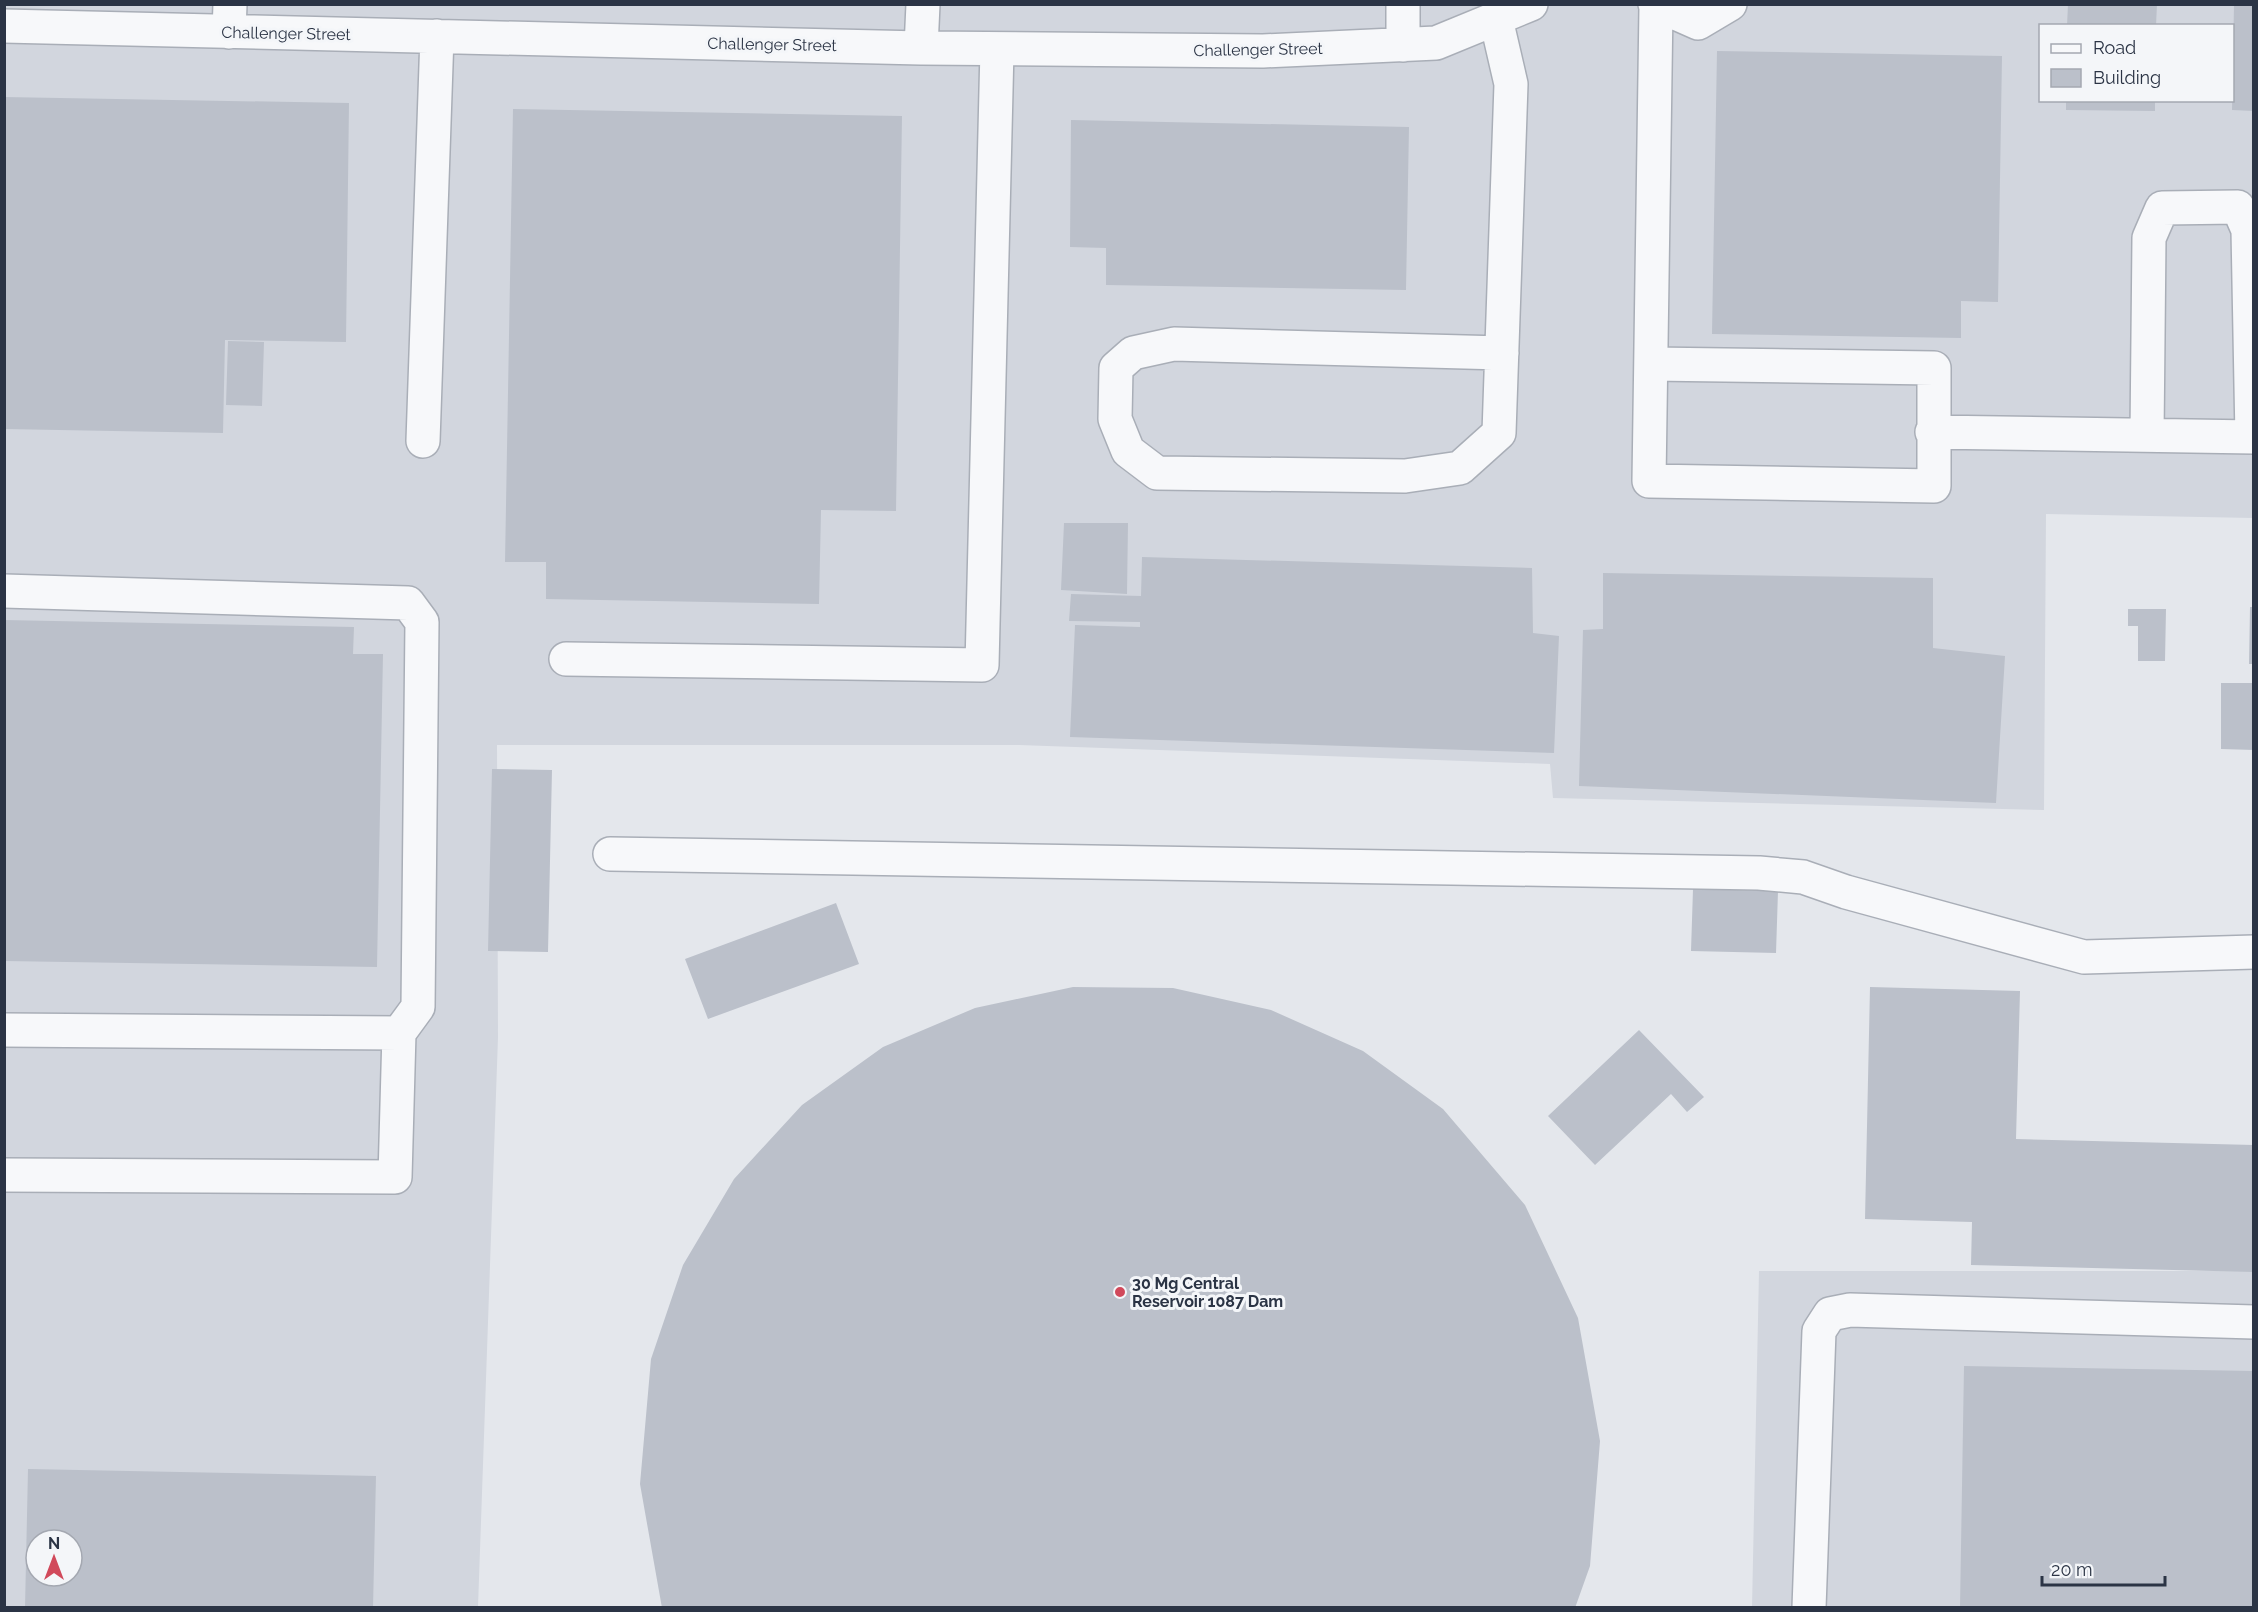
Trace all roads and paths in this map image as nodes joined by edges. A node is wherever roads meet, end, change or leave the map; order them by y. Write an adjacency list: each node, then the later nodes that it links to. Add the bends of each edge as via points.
1 (922, 4): 11 (street)
2 (1403, 4): 10 (street)
3 (1531, 4): 7 (street, Challenger Street)
4 (1730, 4): 5 (street, via 1698,23)
5 (1655, 5): 14 (street)
6 (230, 18): 8 (street, Challenger Street); 9 (street, Challenger Street)
7 (1496, 19): 10 (street, Challenger Street, via 1436,43); 13 (street, via 1511,84)
8 (4, 26)
9 (437, 36): 11 (street, Challenger Street); 18 (street)
10 (1403, 45): 12 (street, Challenger Street, via 1263,51)
11 (921, 48): 12 (street, Challenger Street)
12 (997, 49): 20 (street, via 982,665)
13 (1502, 353): 13 (street, via 1499,433 1460,468 1405,476 1157,473 1128,451 1115,419 1116,368 1133,353 1174,344)
14 (1651, 364): 15 (street, via 1934,368); 15 (street, via 1649,481 1934,486)
15 (1932, 432): 16 (street)
16 (2146, 435): 17 (street); 17 (street, via 2149,238 2163,208 2238,207 2248,230)
17 (2253, 437)
18 (423, 441)
19 (4, 591): 24 (street, via 408,603 422,622 418,1007)
20 (566, 659)
21 (610, 854): 22 (street, via 1759,873 1803,877 2084,957)
22 (2253, 952)
23 (4, 1030): 24 (street)
24 (399, 1033): 25 (street, via 395,1177)
25 (4, 1175)
26 (2253, 1322): 27 (street, via 1850,1310 1830,1314 1819,1331)
27 (1809, 1608)

